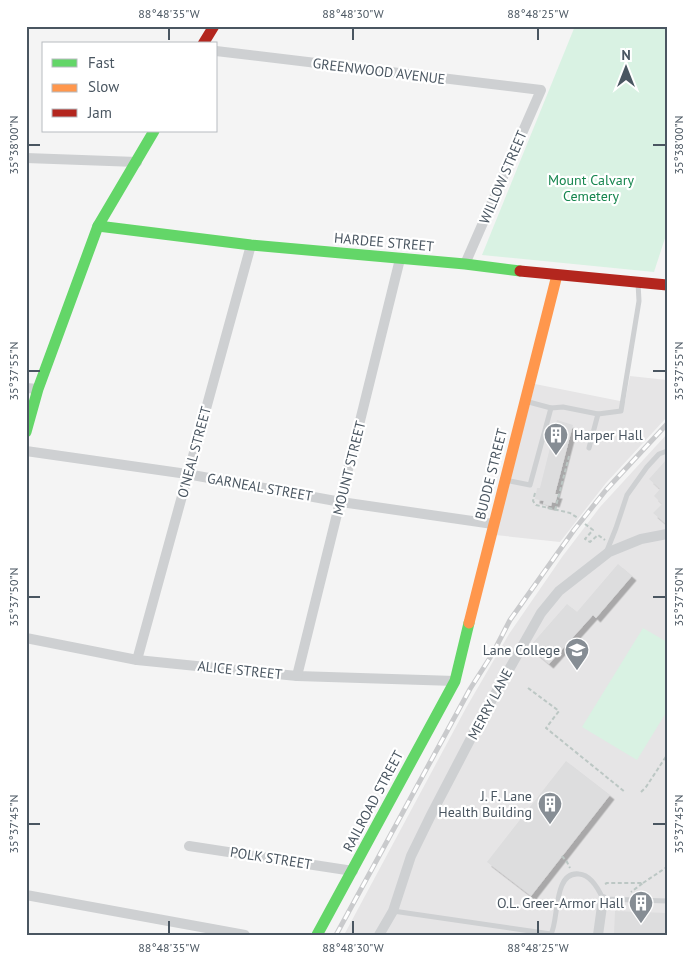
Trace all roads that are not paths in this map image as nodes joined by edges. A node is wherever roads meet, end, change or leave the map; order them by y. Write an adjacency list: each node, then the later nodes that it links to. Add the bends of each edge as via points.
1 (214, 26): 2 (street)
2 (204, 42)
3 (218, 51): 4 (street, GREENWOOD AVENUE)
4 (541, 90): 11 (street, WILLOW STREET)
5 (153, 132): 7 (street)
6 (26, 158): 7 (street)
7 (137, 162): 8 (street)
8 (98, 226): 9 (street, HARDEE STREET); 15 (street)
9 (251, 244): 10 (street, HARDEE STREET); 23 (street, O'NEAL STREET)
10 (400, 259): 11 (street, HARDEE STREET); 25 (street, MOUNT STREET)
11 (465, 264): 12 (street, HARDEE STREET)
12 (557, 276): 13 (street, HARDEE STREET); 16 (street, BUDDE STREET)
13 (638, 283): 14 (street, HARDEE STREET); 18 (lane, via 639,301 621,411)
14 (667, 285)
15 (32, 388): 19 (street)
16 (525, 401): 17 (lane); 24 (street, BUDDE STREET)
17 (551, 408): 18 (lane, via 563,407); 24 (lane, via 530,485)
18 (598, 414): 20 (lane)
19 (26, 432)
20 (589, 448)
21 (667, 451): 28 (lane, via 659,454 647,467 627,495)
22 (26, 452): 23 (street, GARNEAL STREET)
23 (187, 474): 25 (street, GARNEAL STREET); 30 (street, O'NEAL STREET)
24 (505, 479): 26 (street, BUDDE STREET)
25 (341, 502): 26 (street, GARNEAL STREET); 31 (street, MOUNT STREET)
26 (494, 524): 32 (street, BUDDE STREET)
27 (667, 534): 28 (street, MERRY LANE, via 642,539)
28 (604, 556): 38 (street, MERRY LANE, via 559,591 541,612 419,839)
29 (26, 638): 30 (street, ALICE STREET)
30 (137, 660): 31 (street, ALICE STREET)
31 (297, 676): 32 (street, ALICE STREET)
32 (455, 681): 34 (street, RAILROAD STREET)
33 (189, 846): 34 (street, POLK STREET)
34 (353, 871): 40 (street, RAILROAD STREET)
35 (26, 895): 39 (street)
36 (603, 899): 37 (lane); 38 (lane, via 596,885 582,875 572,875 561,885 551,934); 42 (street)
37 (667, 901)
38 (393, 911): 41 (street, MERRY LANE)
39 (245, 935)
40 (317, 935)
41 (379, 935)
42 (598, 935)

